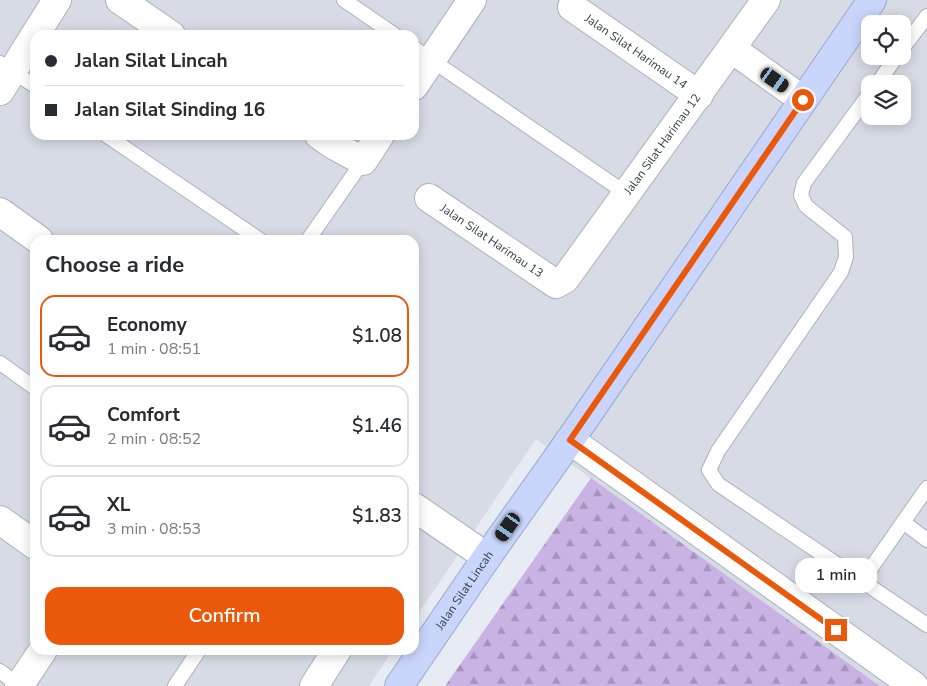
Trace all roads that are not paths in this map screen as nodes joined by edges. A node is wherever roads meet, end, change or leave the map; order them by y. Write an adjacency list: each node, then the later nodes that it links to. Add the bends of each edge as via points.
1 (57, 0): 9 (street)
2 (120, 0): 10 (street)
3 (344, 0): 11 (lane)
4 (472, 0): 15 (street)
5 (766, 0): 14 (street, Jalan Silat Harimau 12)
6 (872, 0): 18 (street, Jalan Silat Lincah)
7 (572, 7): 17 (street, Jalan Silat Harimau 14)
8 (927, 16): 12 (lane)
9 (38, 30)
10 (164, 30)
11 (388, 30)
12 (911, 37)
13 (30, 44): 16 (street)
14 (732, 49): 17 (street, Jalan Silat Harimau 12); 18 (street)
15 (422, 54): 24 (lane)
16 (12, 78)
17 (699, 95): 24 (street, Jalan Silat Harimau 12)
18 (803, 100): 33 (street, Jalan Silat Lincah)
19 (861, 105): 41 (lane, via 804,183 801,196 806,206 845,237 846,257 841,272 718,451 709,470 718,484)
20 (113, 140): 28 (lane)
21 (327, 140): 23 (street)
22 (377, 140): 23 (street)
23 (363, 161): 29 (lane)
24 (627, 194): 30 (street, Jalan Silat Harimau 12, via 564,280)
25 (429, 198): 30 (street, Jalan Silat Harimau 13)
26 (0, 212): 27 (street)
27 (32, 235)
28 (253, 235)
29 (311, 235)
30 (556, 284)
31 (0, 363): 32 (lane)
32 (30, 384)
33 (570, 440): 40 (street, Jalan Silat Lincah); 51 (street)
34 (927, 488): 37 (lane)
35 (0, 520): 39 (street)
36 (419, 520): 40 (street)
37 (903, 522): 38 (lane); 41 (lane)
38 (927, 540)
39 (30, 541)
40 (487, 557): 50 (street, Jalan Silat Lincah)
41 (862, 582): 42 (lane)
42 (927, 625)
43 (40, 655): 47 (street)
44 (196, 655): 48 (lane)
45 (334, 655): 49 (street)
46 (0, 671): 47 (lane)
47 (19, 686)
48 (176, 686)
49 (314, 686)
50 (399, 686)
51 (914, 686)

